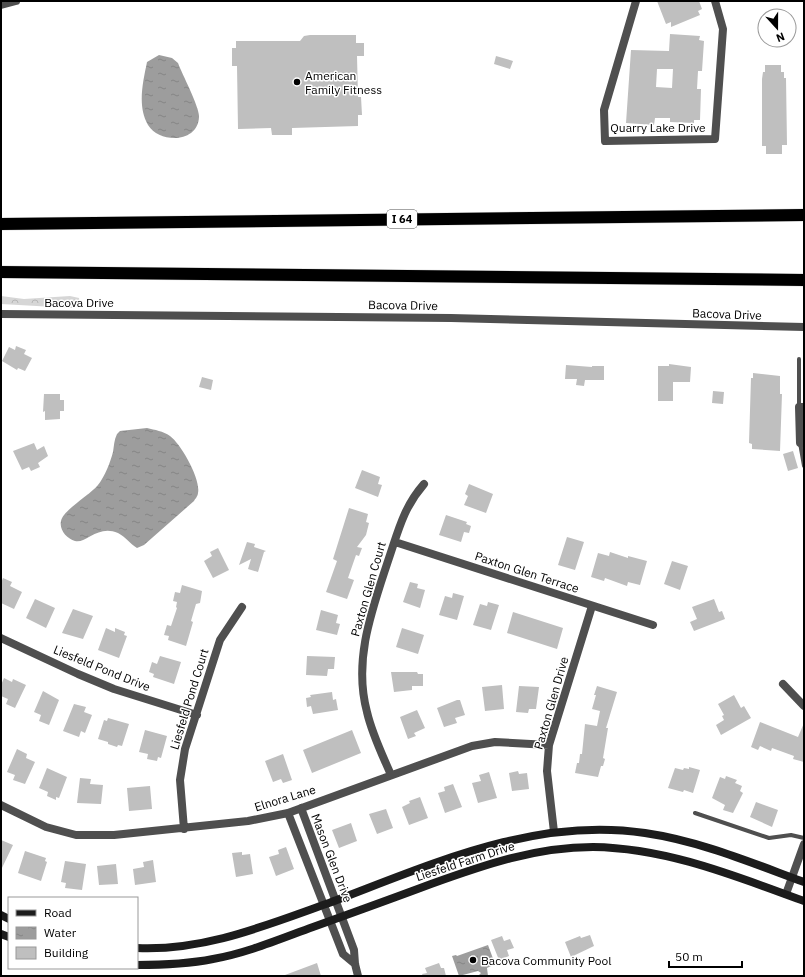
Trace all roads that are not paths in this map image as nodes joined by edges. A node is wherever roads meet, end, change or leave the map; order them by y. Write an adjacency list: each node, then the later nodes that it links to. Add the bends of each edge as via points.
1 (16, 1): 4 (street)
2 (636, 1): 3 (street, Quarry Lake Drive, via 604,110 605,141 715,139 723,29)
3 (715, 1)
4 (1, 5)
5 (804, 215): 6 (highway, I 64)
6 (1, 224)
7 (1, 272): 8 (highway)
8 (804, 280)
9 (1, 314): 10 (street, Bacova Drive, via 427,318)
10 (804, 327)
11 (799, 359): 12 (lane)
12 (802, 407): 13 (street)
13 (802, 444): 14 (lane)
14 (804, 466)
15 (424, 484): 16 (street, Paxton Glen Court, via 406,508)
16 (395, 542): 17 (street, Paxton Glen Terrace); 25 (street, Paxton Glen Court, via 371,612 365,636 363,661 366,711)
17 (592, 606): 19 (street, Paxton Glen Terrace); 24 (street, Paxton Glen Drive)
18 (242, 607): 23 (street, Liesfeld Pond Court, via 220,640)
19 (653, 625)
20 (1, 638): 23 (street, Liesfeld Pond Drive, via 114,689)
21 (784, 684): 22 (street)
22 (804, 706)
23 (197, 715): 30 (street, Liesfeld Pond Court, via 185,749 180,780)
24 (549, 745): 25 (street, Elnora Lane, via 495,742 472,746); 31 (street, Paxton Glen Drive, via 547,771)
25 (391, 775): 27 (street, Elnora Lane)
26 (1, 806): 30 (street, Elnora Lane, via 46,827 76,835 114,835)
27 (301, 808): 28 (street, Elnora Lane); 37 (street, Mason Glen Drive)
28 (288, 813): 30 (street, Elnora Lane); 39 (street, Mason Glen Drive)
29 (695, 814): 32 (lane, via 769,838)
30 (184, 829)
31 (554, 832): 34 (street, Liesfeld Farm Drive, via 616,830 658,835 703,845); 37 (street, Liesfeld Farm Drive, via 476,849)
32 (804, 838)
33 (804, 844): 34 (street)
34 (792, 878): 35 (street, Liesfeld Farm Drive); 36 (street)
35 (804, 882)
36 (786, 894): 38 (street, Liesfeld Farm Drive); 40 (street, Liesfeld Farm Drive, via 668,855 617,848 565,848 488,864)
37 (336, 900): 39 (street, Liesfeld Farm Drive); 40 (street, Mason Glen Drive)
38 (804, 901)
39 (323, 905): 41 (street, Mason Glen Drive); 42 (street, Liesfeld Farm Drive, via 229,938 178,947)
40 (341, 917): 41 (street, Liesfeld Farm Drive); 43 (street, Mason Glen Drive, via 354,950)
41 (329, 921): 43 (street, Mason Glen Drive, via 343,954); 44 (street, Liesfeld Farm Drive, via 278,940 214,959 178,964)
42 (138, 948)
43 (355, 964): 45 (street, Mason Glen Drive)
44 (138, 965)
45 (358, 976)

